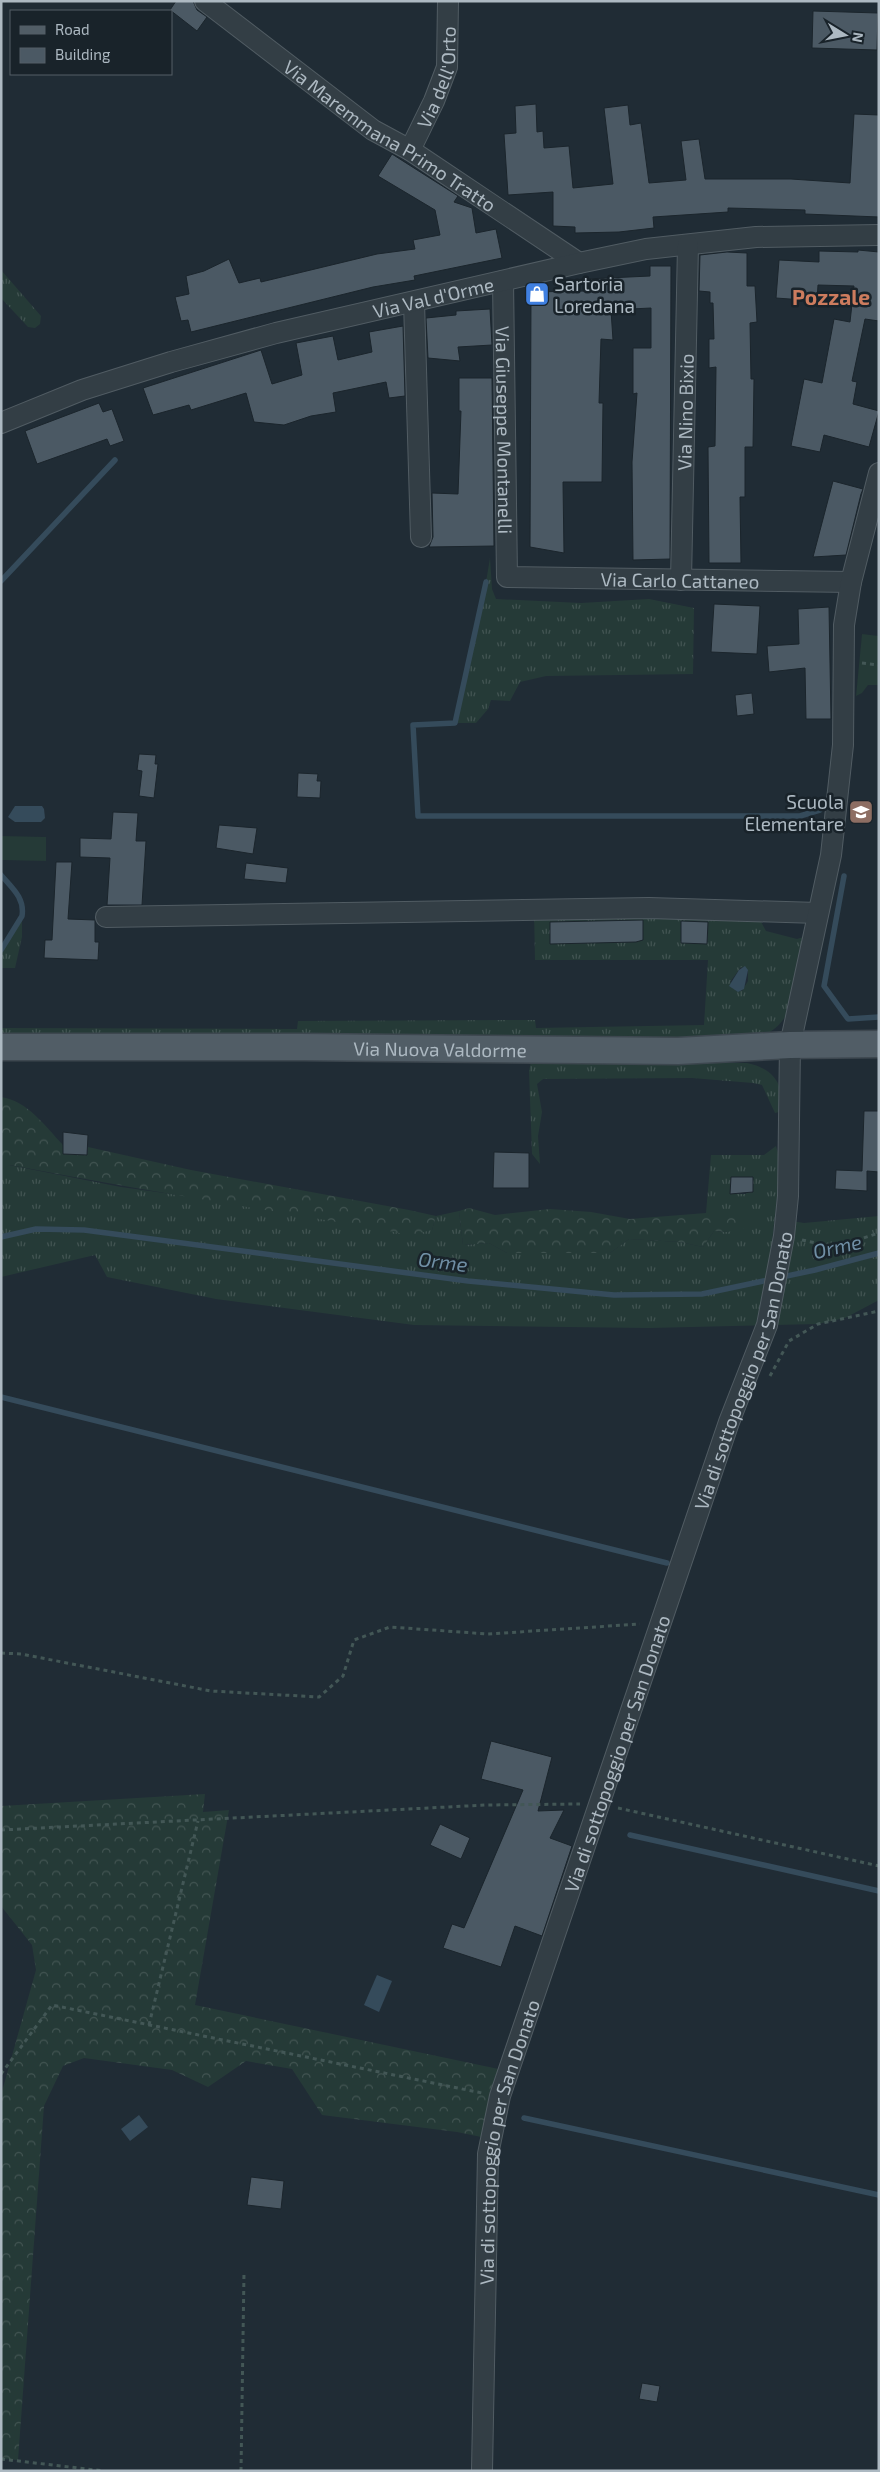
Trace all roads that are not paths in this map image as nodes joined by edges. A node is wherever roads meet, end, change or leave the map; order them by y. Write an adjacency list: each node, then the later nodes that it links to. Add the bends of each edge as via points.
1 (205, 1): 3 (street, Via Maremmana Primo Tratto, via 374,130)
2 (448, 1): 3 (street, Via dell'Orto, via 447,67)
3 (410, 150): 6 (street, Via Maremmana Primo Tratto)
4 (879, 235): 5 (street, Via Val d'Orme, via 756,237)
5 (688, 244): 6 (street, Via Val d'Orme); 13 (street, Via Nino Bixio)
6 (579, 263): 7 (street, Via Val d'Orme)
7 (503, 282): 8 (street, Via Val d'Orme); 12 (street, Via Giuseppe Montanelli)
8 (414, 302): 9 (street, Via Val d'Orme, via 276,333 171,362 82,390); 11 (street)
9 (1, 423)
10 (879, 473): 14 (street)
11 (421, 537)
12 (507, 578): 13 (street, Via Carlo Cattaneo)
13 (681, 580): 14 (street, Via Carlo Cattaneo)
14 (851, 582): 15 (street, via 844,625 841,772 831,854)
15 (818, 913): 16 (street, via 649,908); 18 (street)
16 (106, 917)
17 (879, 1044): 18 (main road, Via Nuova Valdorme)
18 (790, 1045): 19 (main road, Via Nuova Valdorme, via 678,1051); 20 (street, Via di sottopoggio per San Donato, via 788,1196 767,1325 729,1422 500,2096 488,2154)
19 (1, 1047)
20 (482, 2471)

